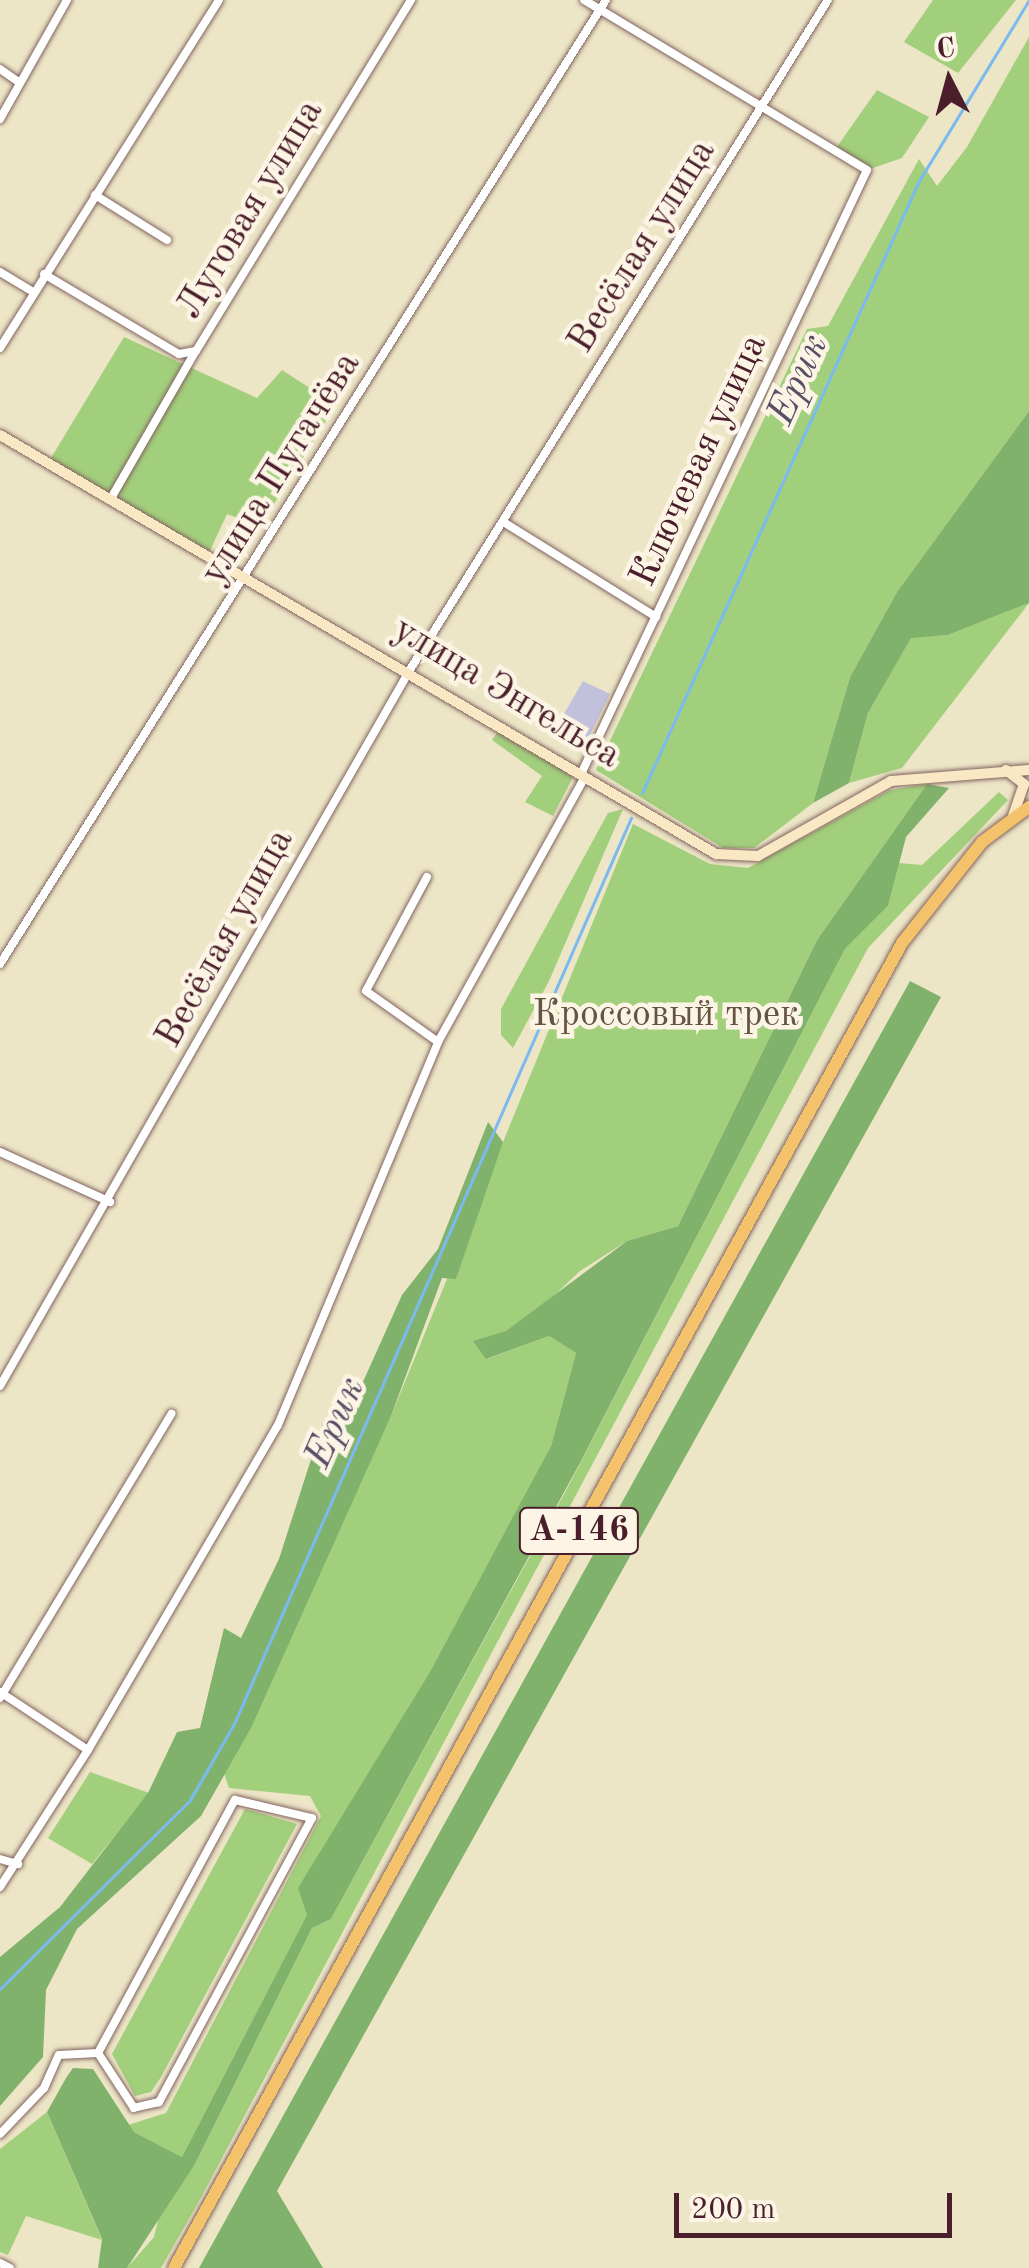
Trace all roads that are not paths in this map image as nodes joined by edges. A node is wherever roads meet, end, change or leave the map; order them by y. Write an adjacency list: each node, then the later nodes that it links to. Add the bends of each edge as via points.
1 (68, 0): 9 (street)
2 (219, 0): 12 (street)
3 (411, 0): 18 (street, Луговая улица)
4 (584, 0): 7 (street)
5 (606, 0): 7 (street, улица Пугачёва)
6 (828, 0): 10 (street, Весёлая улица)
7 (600, 10): 10 (street); 22 (street, улица Пугачёва)
8 (0, 69): 9 (street)
9 (20, 83): 11 (street)
10 (764, 105): 21 (street, Весёлая улица); 23 (street, Ключевая улица, via 867,170)
11 (0, 120)
12 (95, 195): 13 (street); 15 (street)
13 (167, 240)
14 (0, 272): 16 (street)
15 (44, 274): 16 (street); 18 (street, Луговая улица, via 179,354)
16 (33, 292): 17 (street)
17 (0, 348)
18 (196, 351): 20 (street)
19 (0, 435): 20 (street, улица Энгельса)
20 (110, 500): 22 (street, улица Энгельса)
21 (506, 522): 23 (street); 24 (street, Весёлая улица)
22 (246, 580): 24 (street, улица Энгельса); 31 (street, улица Пугачёва)
23 (656, 617): 27 (street, Ключевая улица)
24 (410, 668): 27 (street, улица Энгельса); 34 (street, Весёлая улица)
25 (1000, 768): 26 (street, улица Энгельса); 27 (street, улица Энгельса, via 891,781 758,856 736,858 684,838); 29 (street, via 1024,784)
26 (1029, 770)
27 (583, 775): 32 (street, Ключевая улица)
28 (1029, 808): 29 (highway, А-146)
29 (1013, 816): 46 (highway, А-146, via 902,943)
30 (427, 877): 32 (street, via 366,991)
31 (0, 964)
32 (438, 1042): 38 (street, Ключевая улица, via 278,1425)
33 (0, 1152): 34 (street)
34 (110, 1202): 35 (street, Весёлая улица)
35 (0, 1386)
36 (171, 1414): 37 (street)
37 (1, 1695): 38 (street)
38 (88, 1750): 40 (street, Ключевая улица)
39 (0, 1858): 40 (street)
40 (18, 1864): 41 (street, Ключевая улица)
41 (0, 1888)
42 (98, 2052): 42 (street, via 134,2108 159,2102 312,1818 235,1800); 43 (street, via 60,2055 44,2088)
43 (0, 2134)
44 (0, 2263): 45 (street)
45 (10, 2268)
46 (174, 2268)

